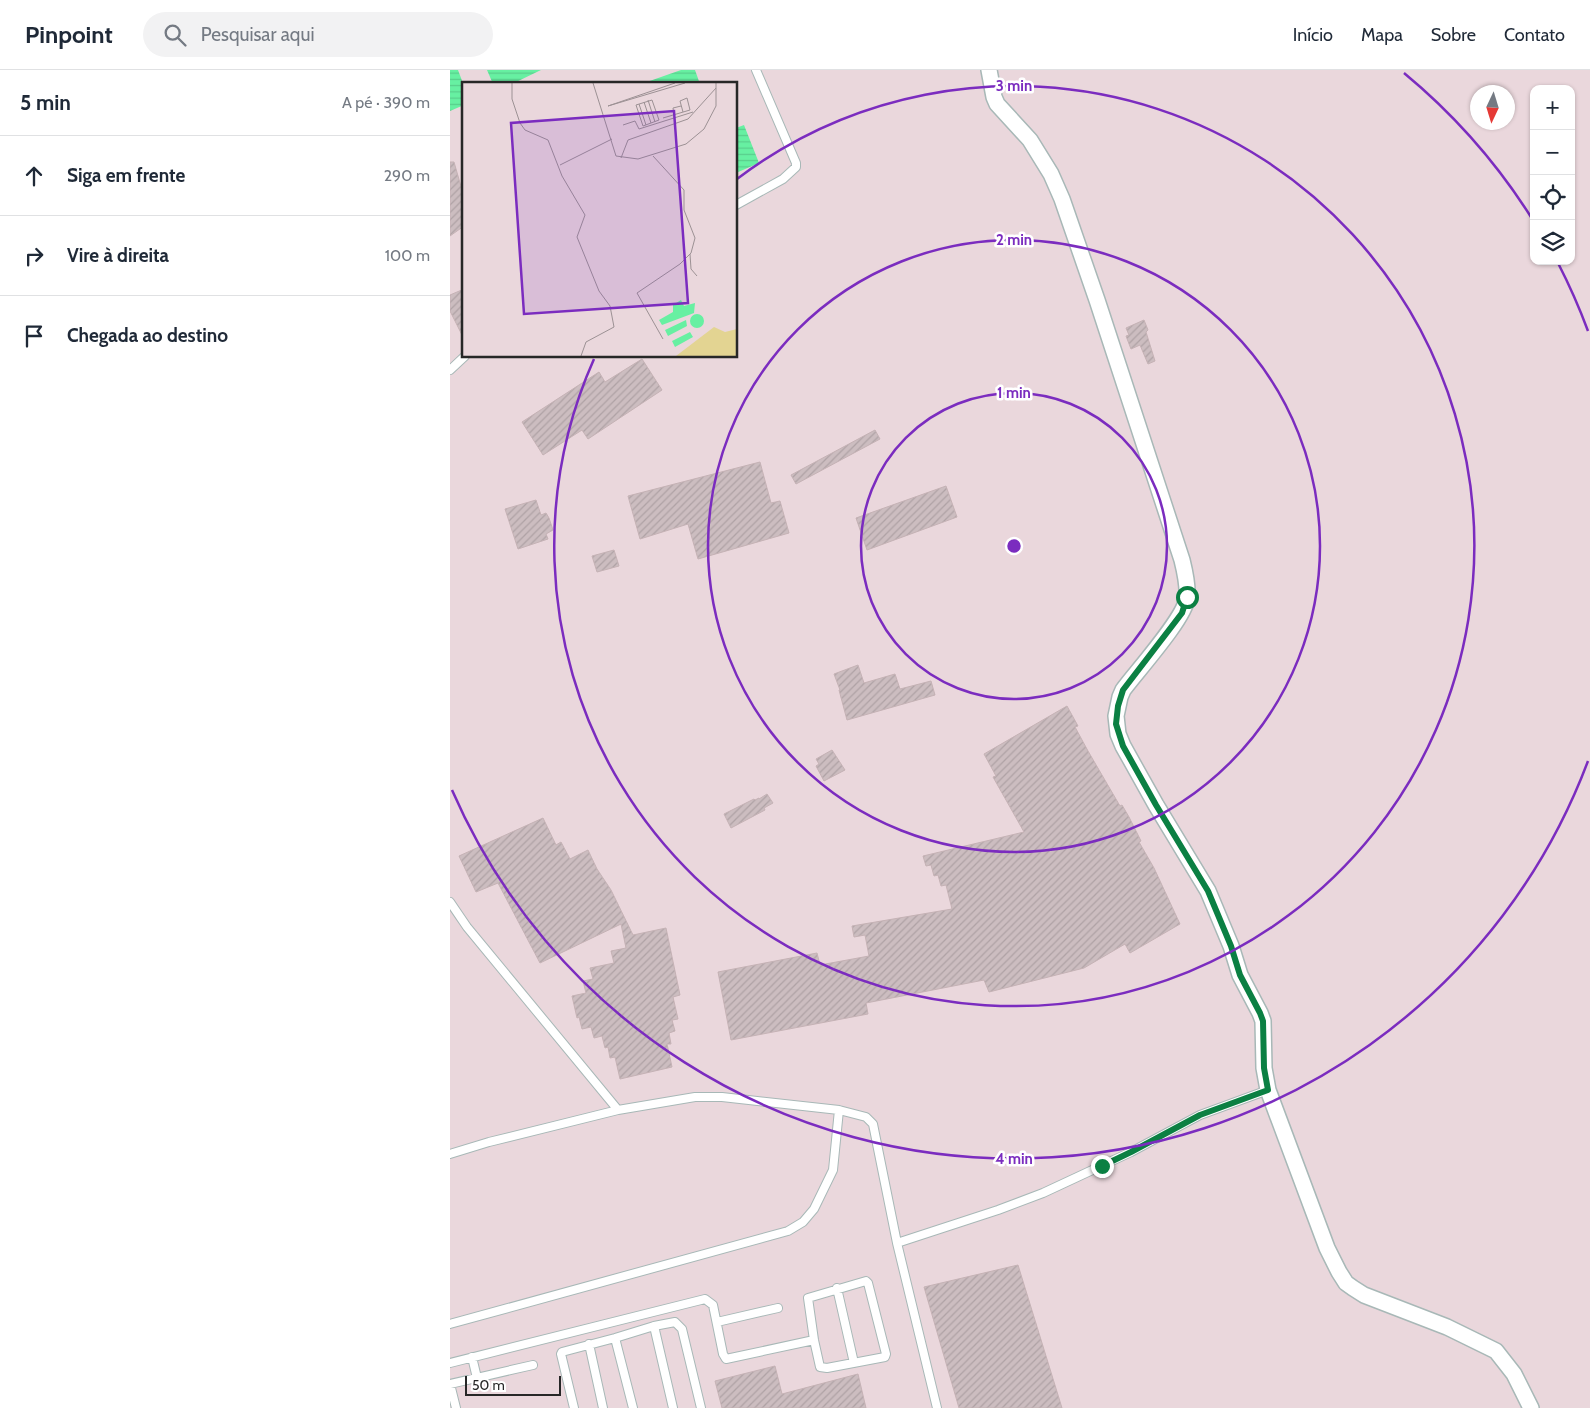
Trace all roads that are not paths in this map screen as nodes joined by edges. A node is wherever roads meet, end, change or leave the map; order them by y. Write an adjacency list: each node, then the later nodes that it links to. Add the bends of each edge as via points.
1 (756, 70): 3 (lane, via 796,167 783,179)
2 (989, 70): 7 (street, via 997,104 1036,148 1062,199 1182,560 1187,597 1182,613 1123,690 1116,724 1123,746 1208,891 1240,975 1260,1013)
3 (738, 204)
4 (463, 358): 5 (lane)
5 (450, 370)
6 (450, 902): 8 (lane)
7 (1268, 1090): 11 (lane, via 1200,1115 1043,1193); 33 (street, via 1327,1248 1346,1283 1364,1294 1447,1327 1496,1351 1514,1374)
8 (618, 1110): 9 (lane, via 722,1097); 10 (lane)
9 (839, 1110): 11 (lane, via 866,1117 873,1124); 15 (lane, via 832,1170 814,1209 803,1222 788,1231)
10 (450, 1154)
11 (897, 1243): 32 (lane)
12 (838, 1288): 18 (lane, via 808,1298); 22 (lane); 22 (lane, via 867,1281 886,1354 883,1358)
13 (778, 1308): 14 (lane)
14 (717, 1322): 18 (lane, via 722,1354 726,1359); 20 (lane, via 714,1305 700,1299)
15 (450, 1324)
16 (654, 1326): 17 (lane); 30 (lane); 31 (lane, via 675,1322 682,1329)
17 (615, 1338): 19 (lane); 29 (lane)
18 (814, 1340): 22 (lane, via 820,1367)
19 (588, 1344): 27 (lane, via 564,1350 561,1354); 28 (lane)
20 (472, 1357): 21 (lane); 24 (lane)
21 (450, 1363)
22 (854, 1363)
23 (534, 1364): 24 (lane)
24 (477, 1378): 25 (lane)
25 (450, 1384): 26 (lane)
26 (456, 1408)
27 (574, 1408)
28 (603, 1408)
29 (633, 1408)
30 (673, 1408)
31 (701, 1408)
32 (938, 1408)
33 (1532, 1408)

